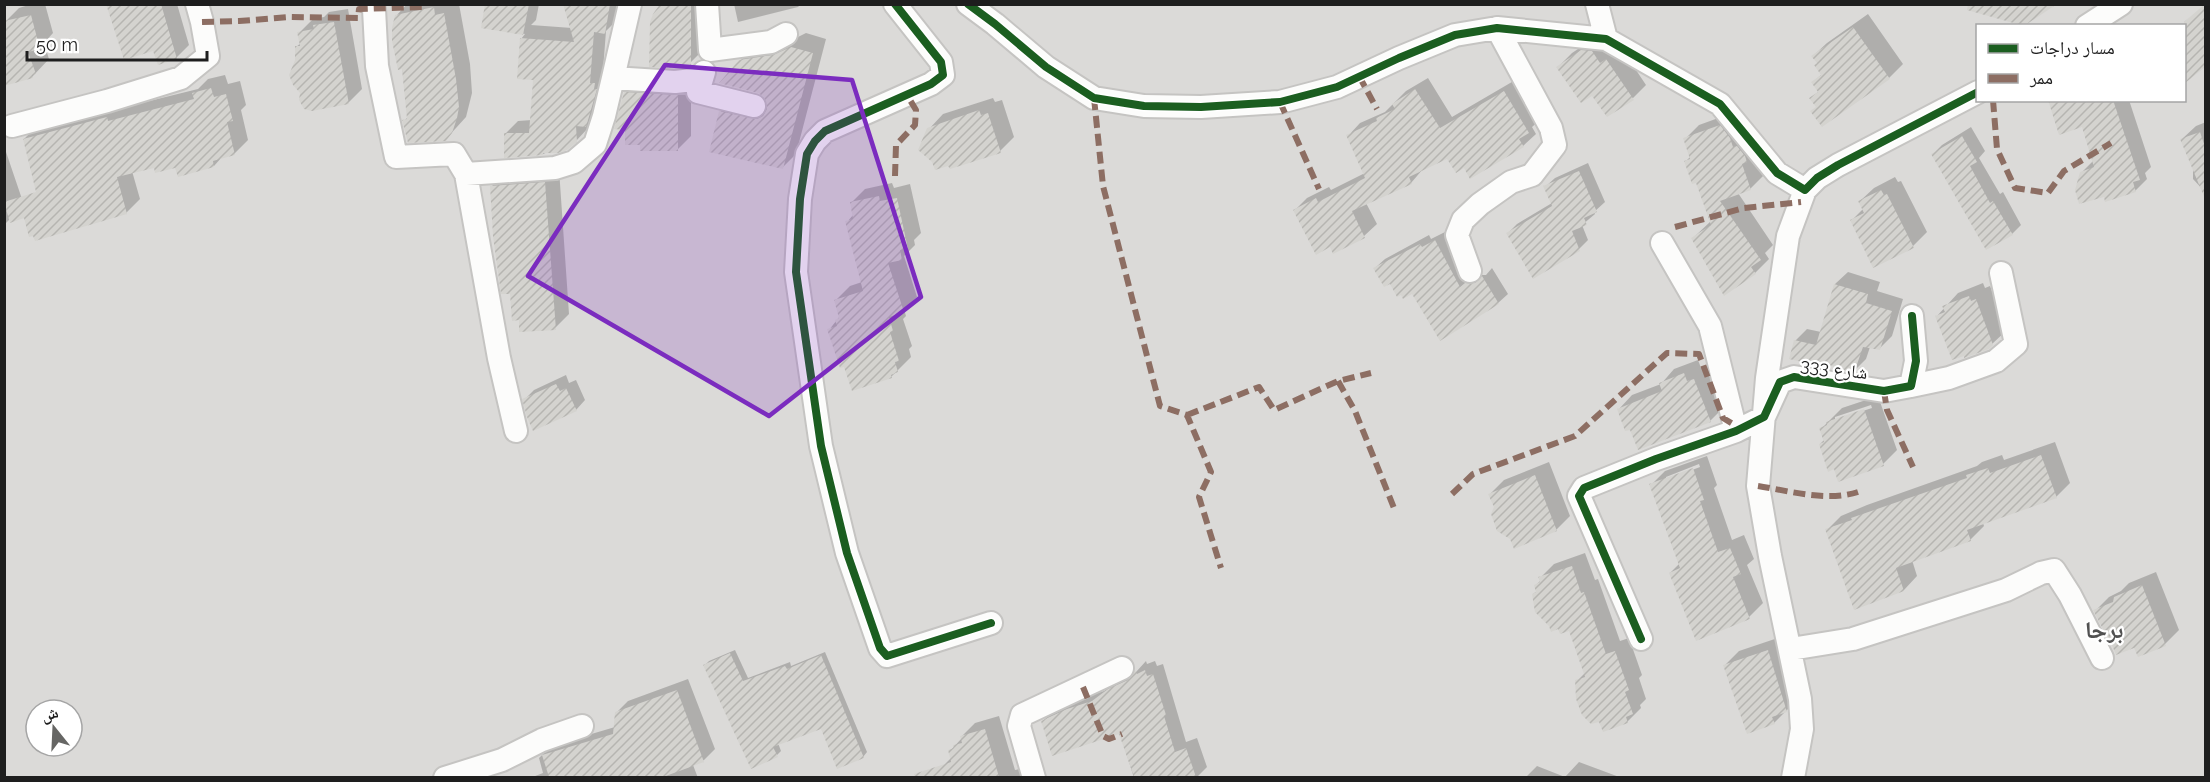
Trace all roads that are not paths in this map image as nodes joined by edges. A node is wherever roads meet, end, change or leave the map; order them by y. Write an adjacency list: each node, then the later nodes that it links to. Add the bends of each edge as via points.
1 (197, 4): 18 (street, via 207,56 181,78)
2 (630, 4): 14 (street)
3 (707, 4): 13 (street)
4 (895, 4): 29 (street, via 941,62 943,75 825,131 807,154 796,272 821,446 847,553 880,648 887,656)
5 (968, 4): 10 (street, via 1046,67 1094,98 1144,106 1280,102 1337,87 1455,35)
6 (1597, 4): 12 (street)
7 (2121, 4): 9 (street)
8 (374, 9): 19 (street, via 377,66 396,157 454,154)
9 (2090, 24)
10 (1497, 28): 12 (street); 22 (street, via 1551,128 1555,145 1532,175 1511,182 1463,220 1457,235)
11 (786, 33): 13 (street, via 771,42)
12 (1606, 39): 20 (street, via 1720,104 1777,173)
13 (710, 50): 15 (street)
14 (613, 78): 15 (street, via 675,82); 19 (street, via 595,144 574,162 555,168)
15 (702, 79): 17 (street, via 698,92)
16 (1976, 93): 20 (street, via 1839,165)
17 (754, 106)
18 (12, 126)
19 (466, 174): 27 (street)
20 (1805, 190): 26 (street, via 1788,236)
21 (1662, 243): 28 (street, via 1710,326)
22 (1470, 271)
23 (2001, 273): 25 (street, شارع 333, via 2016,344 1996,360 1949,378)
24 (1912, 315): 25 (street, via 1916,361)
25 (1911, 386): 26 (street, شارع 333, via 1884,391 1794,377 1780,382)
26 (1764, 417): 28 (street); 31 (street, via 1758,486)
27 (516, 431)
28 (1736, 431): 30 (street, via 1608,478 1584,488 1580,496)
29 (991, 623)
30 (1641, 639)
31 (1791, 649): 32 (street, via 1852,639 2006,590 2054,570); 37 (street, via 1802,729)
32 (2102, 658)
33 (1122, 668): 36 (street, via 1022,715 1019,726)
34 (582, 726): 35 (street, via 502,760)
35 (445, 777)
36 (1034, 777)
37 (1794, 777)

